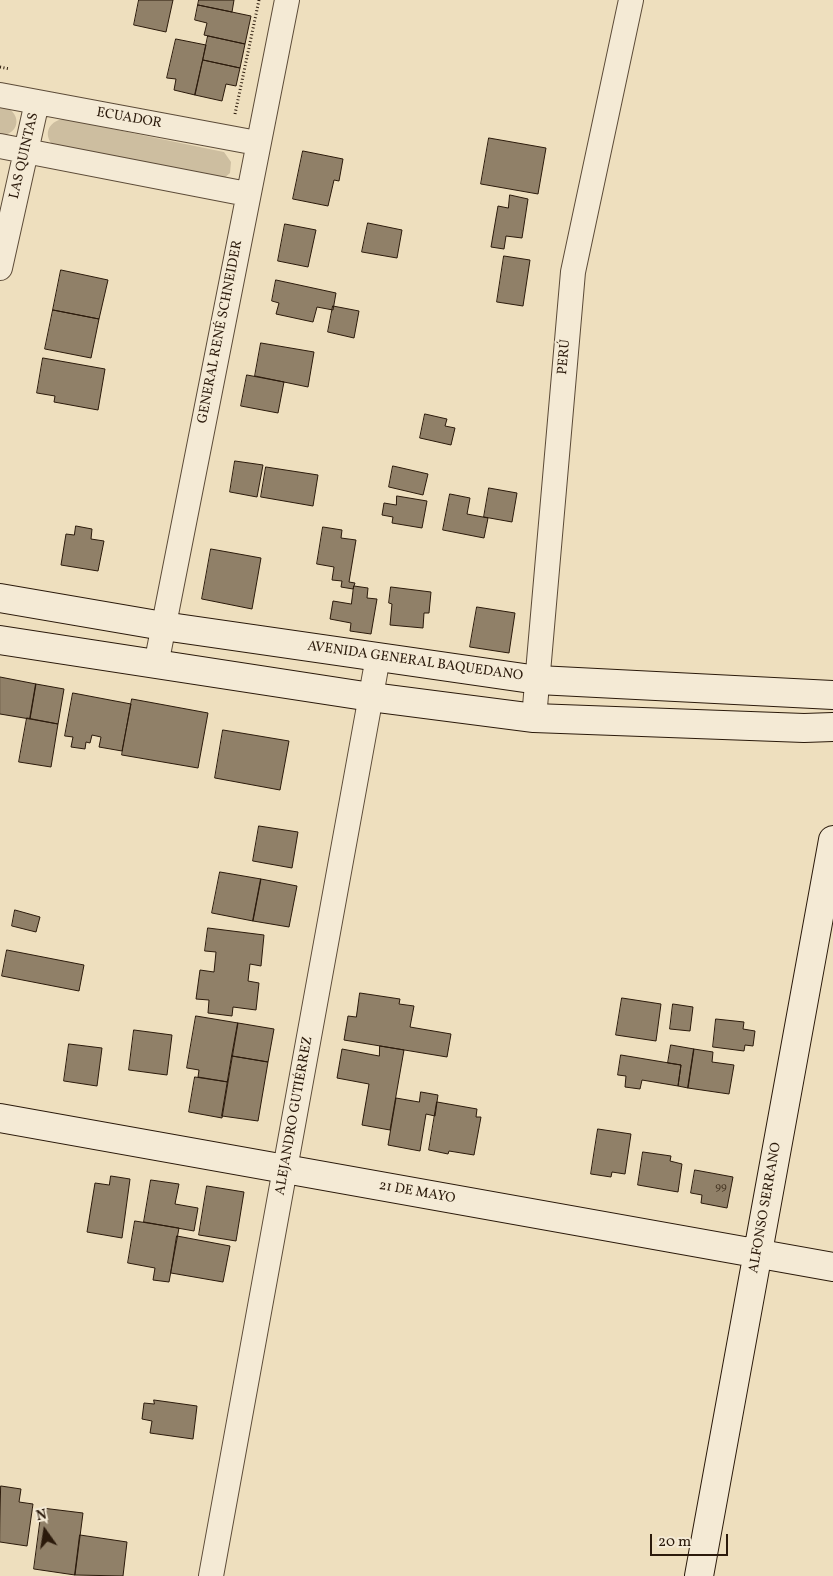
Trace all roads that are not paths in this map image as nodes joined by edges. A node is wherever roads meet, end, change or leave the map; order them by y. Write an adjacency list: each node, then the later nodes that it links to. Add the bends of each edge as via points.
1 (287, 0): 5 (street, GENERAL RENÉ SCHNEIDER)
2 (631, 0): 15 (street, PERÚ, via 573,272)
3 (0, 95): 4 (street, ECUADOR)
4 (37, 102): 5 (street, ECUADOR); 7 (street, LAS QUINTAS)
5 (257, 143): 8 (street, GENERAL RENÉ SCHNEIDER)
6 (0, 146): 7 (street)
7 (26, 151): 8 (street); 9 (street, LAS QUINTAS)
8 (248, 194): 11 (street, GENERAL RENÉ SCHNEIDER)
9 (0, 268)
10 (0, 598): 11 (main road, AVENIDA GENERAL BAQUEDANO)
11 (163, 626): 13 (main road, AVENIDA GENERAL BAQUEDANO); 14 (street, GENERAL RENÉ SCHNEIDER)
12 (0, 640): 14 (main road)
13 (378, 657): 15 (main road, AVENIDA GENERAL BAQUEDANO); 17 (street, ALEJANDRO GUTIÉRREZ)
14 (156, 665): 17 (main road)
15 (538, 680): 16 (main road, AVENIDA GENERAL BAQUEDANO); 18 (street, PERÚ)
16 (833, 695)
17 (371, 697): 18 (main road); 22 (street, ALEJANDRO GUTIÉRREZ)
18 (534, 718): 19 (main road)
19 (833, 727)
20 (833, 840): 23 (main road, ALFONSO SERRANO)
21 (0, 1118): 22 (main road, 21 DE MAYO)
22 (285, 1169): 23 (main road, 21 DE MAYO); 25 (street, ALEJANDRO GUTIÉRREZ)
23 (758, 1254): 24 (main road, 21 DE MAYO); 26 (main road, ALFONSO SERRANO)
24 (833, 1267)
25 (211, 1576)
26 (699, 1576)

